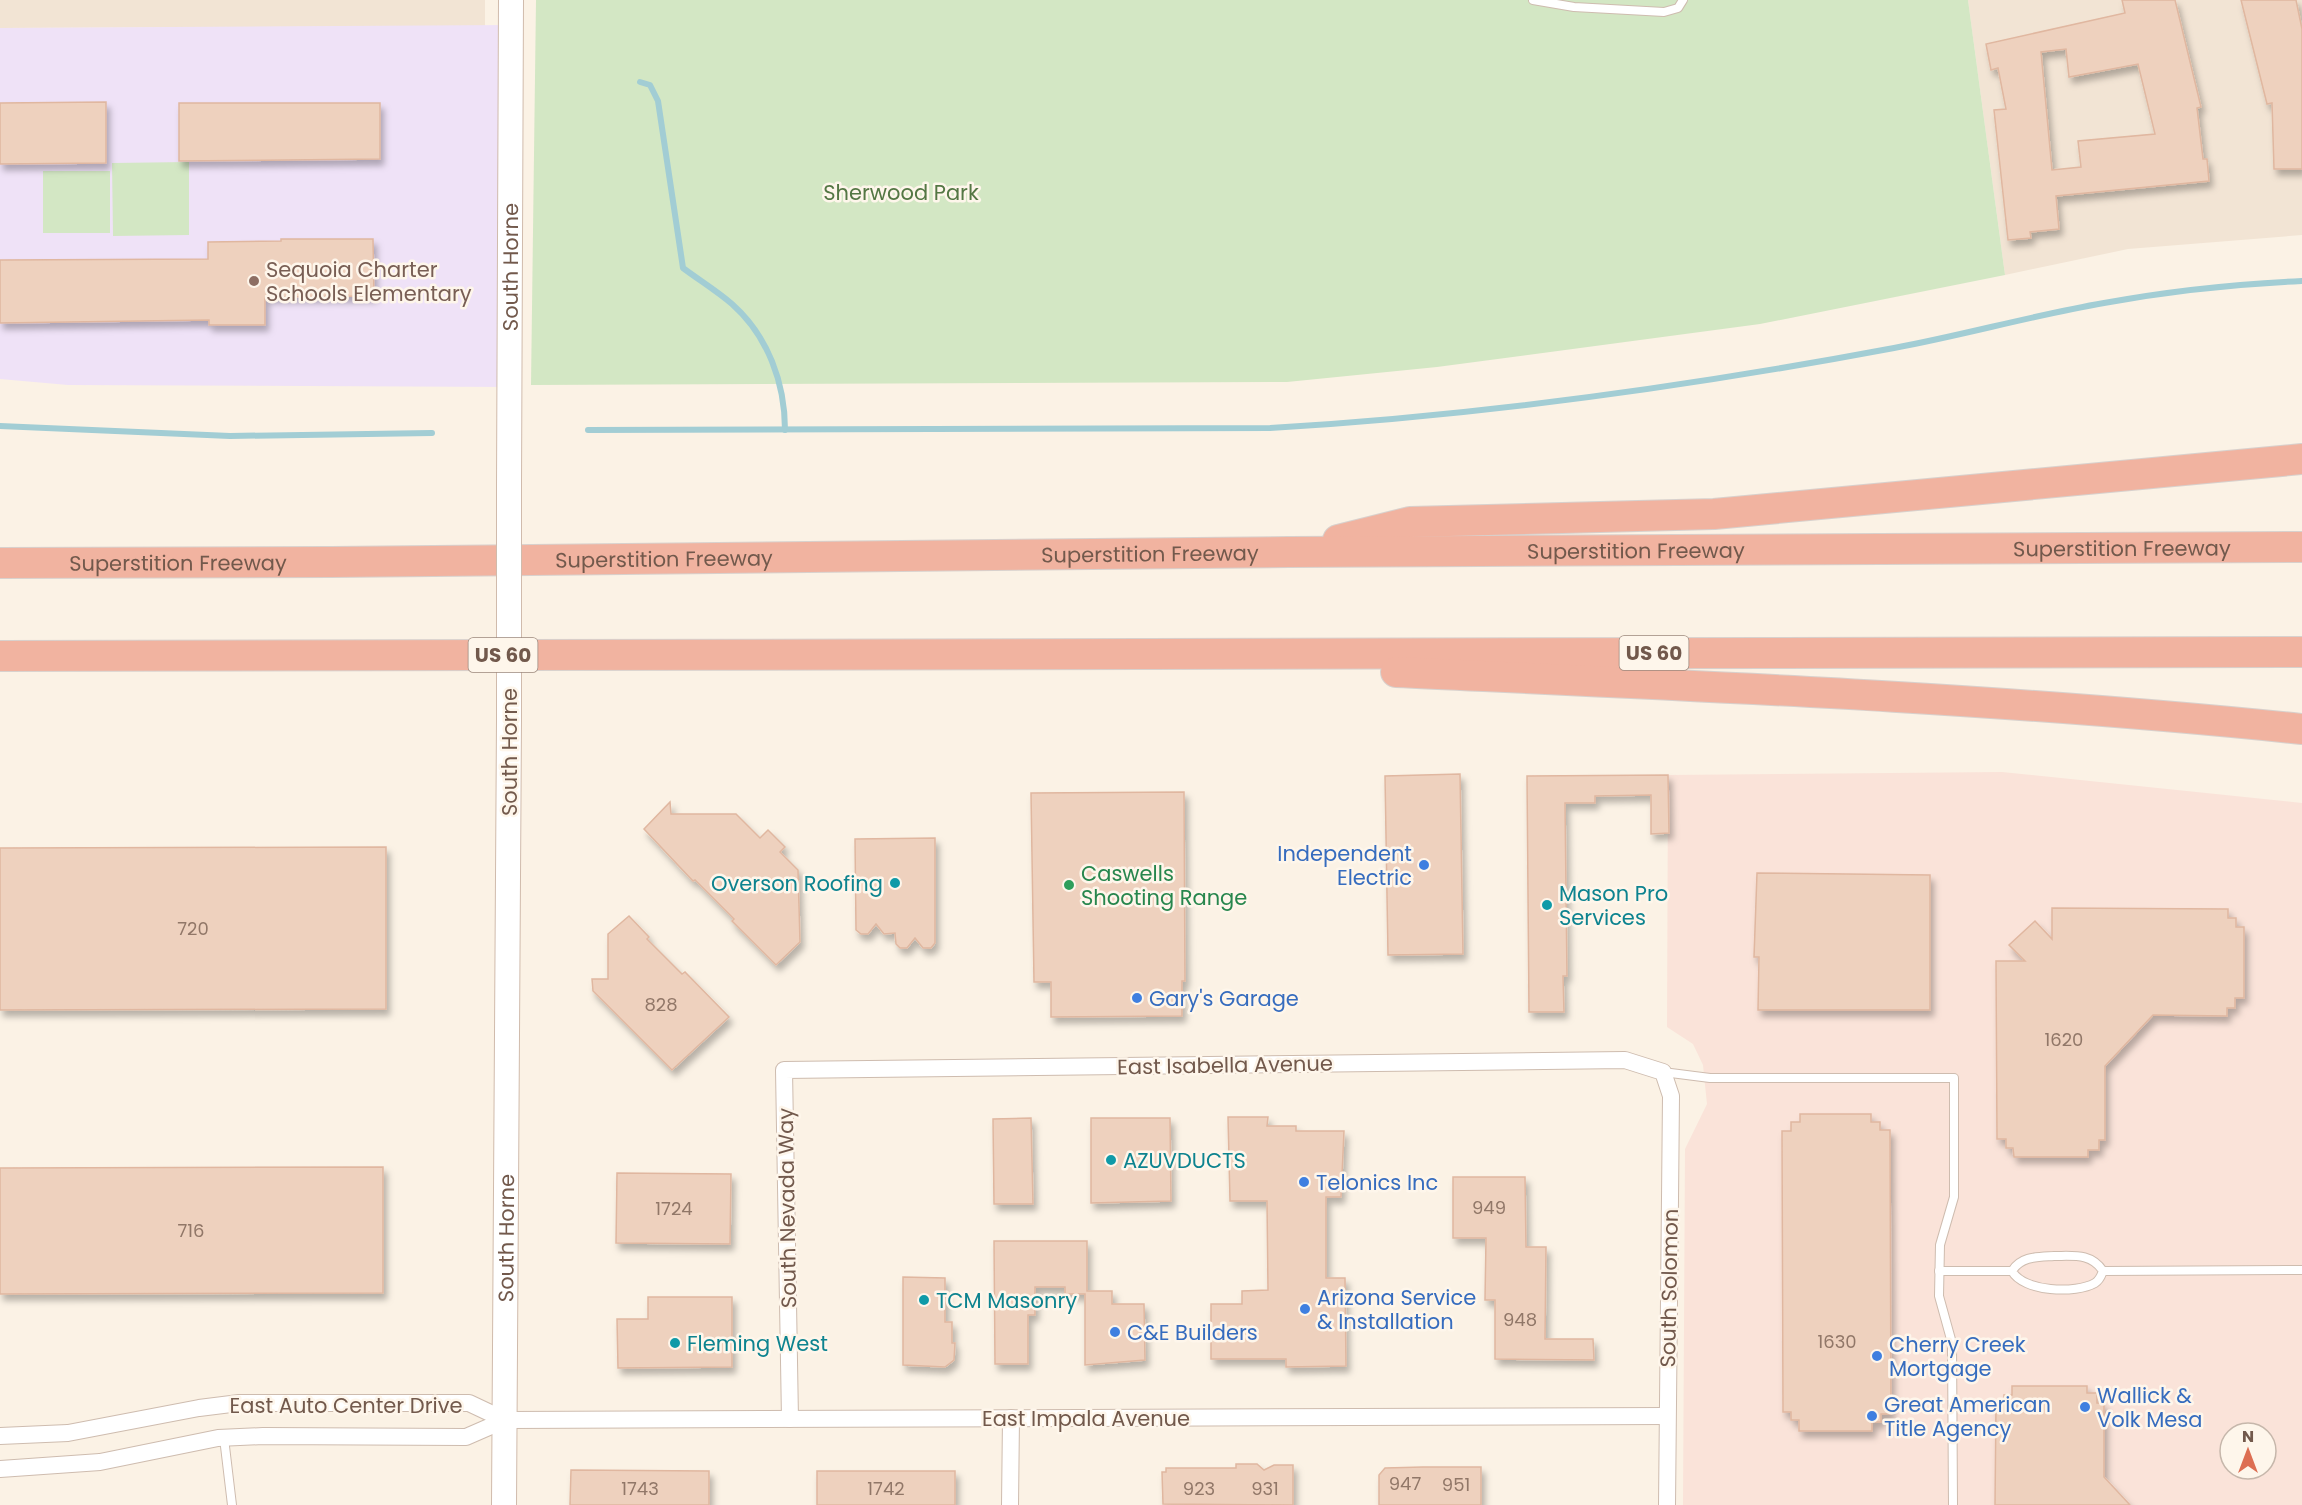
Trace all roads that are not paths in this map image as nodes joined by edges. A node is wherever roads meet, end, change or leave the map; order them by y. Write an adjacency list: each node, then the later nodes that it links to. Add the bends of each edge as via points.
1 (512, 0): 23 (street, South Horne, bridge)
2 (1533, 0): 3 (lane, via 1574,7 1664,12 1678,8)
3 (1683, 0)
4 (2302, 459): 7 (highway, via 1714,514 1410,522)
5 (2302, 547): 7 (highway, Superstition Freeway)
6 (0, 548): 8 (highway)
7 (1289, 552): 8 (highway, Superstition Freeway)
8 (332, 562): 9 (highway, Superstition Freeway)
9 (0, 563)
10 (2302, 652): 11 (highway, US 60)
11 (1006, 654): 12 (highway, US 60); 13 (highway, via 1863,694 2143,712)
12 (0, 656)
13 (2302, 729)
14 (784, 1070): 15 (street, East Isabella Avenue, via 1625,1060); 22 (street, South Nevada Way)
15 (1663, 1072): 16 (lane, via 1710,1078 1954,1078 1954,1197 1943,1227); 20 (street, South Solomon, via 1671,1096)
16 (1939, 1270): 18 (lane); 31 (lane, via 1939,1296 1952,1343)
17 (2302, 1270): 19 (lane)
18 (2012, 1271): 19 (lane, via 2016,1264 2031,1257 2082,1256 2093,1260); 19 (lane, via 2016,1279 2028,1285 2055,1289 2084,1287 2098,1281)
19 (2103, 1271)
20 (1667, 1416): 21 (street, East Impala Avenue); 30 (street, South Solomon)
21 (1011, 1418): 22 (street, East Impala Avenue); 29 (street)
22 (790, 1419): 23 (street, East Impala Avenue)
23 (505, 1420): 24 (street, East Auto Center Drive, via 469,1403 239,1403 68,1433); 25 (street, East Auto Center Drive, via 466,1437); 28 (street, South Horne)
24 (0, 1436)
25 (224, 1438): 26 (street, East Auto Center Drive, via 100,1462); 27 (lane)
26 (0, 1469)
27 (232, 1505)
28 (504, 1505)
29 (1010, 1505)
30 (1666, 1505)
31 (1953, 1505)

